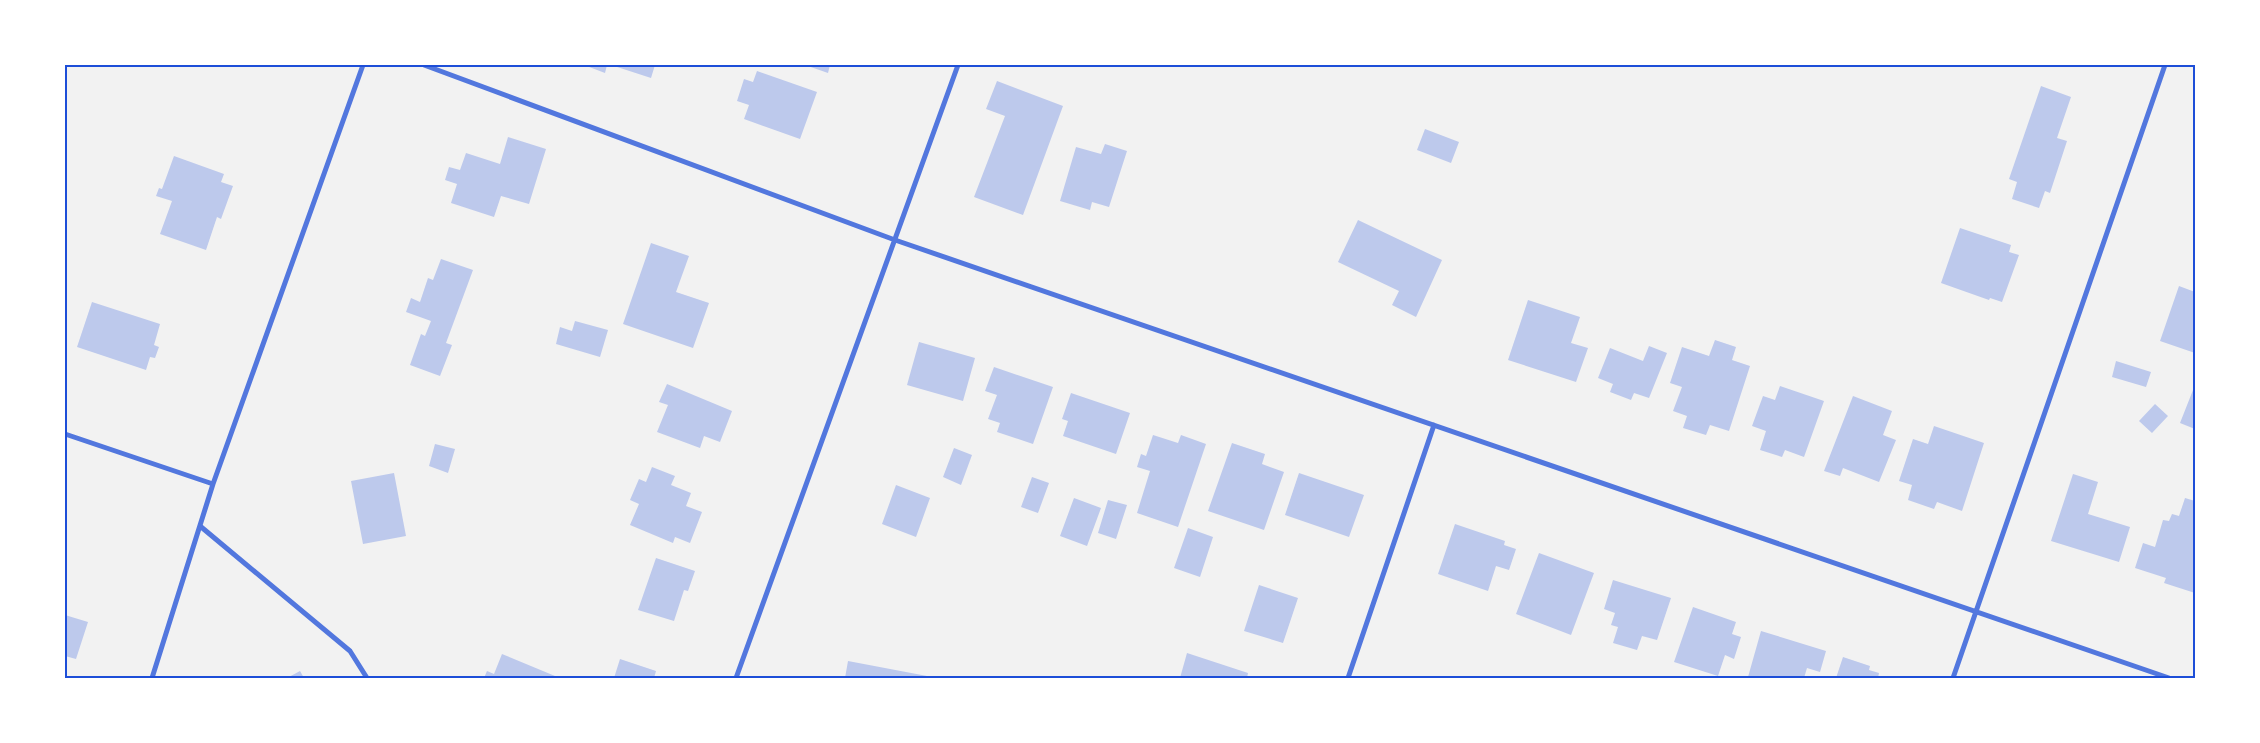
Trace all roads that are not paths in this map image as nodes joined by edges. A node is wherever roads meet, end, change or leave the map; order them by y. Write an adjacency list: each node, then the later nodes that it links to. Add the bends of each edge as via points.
1 (363, 65): 8 (street)
2 (424, 65): 5 (street)
3 (958, 65): 5 (street)
4 (2165, 65): 10 (street)
5 (895, 240): 6 (street); 13 (street)
6 (1434, 425): 10 (street); 14 (street)
7 (65, 434): 8 (street)
8 (213, 484): 9 (street)
9 (200, 526): 11 (street); 12 (street, via 350,651)
10 (1976, 612): 15 (street); 16 (street)
11 (152, 678)
12 (367, 678)
13 (736, 678)
14 (1348, 678)
15 (1953, 678)
16 (2168, 678)

